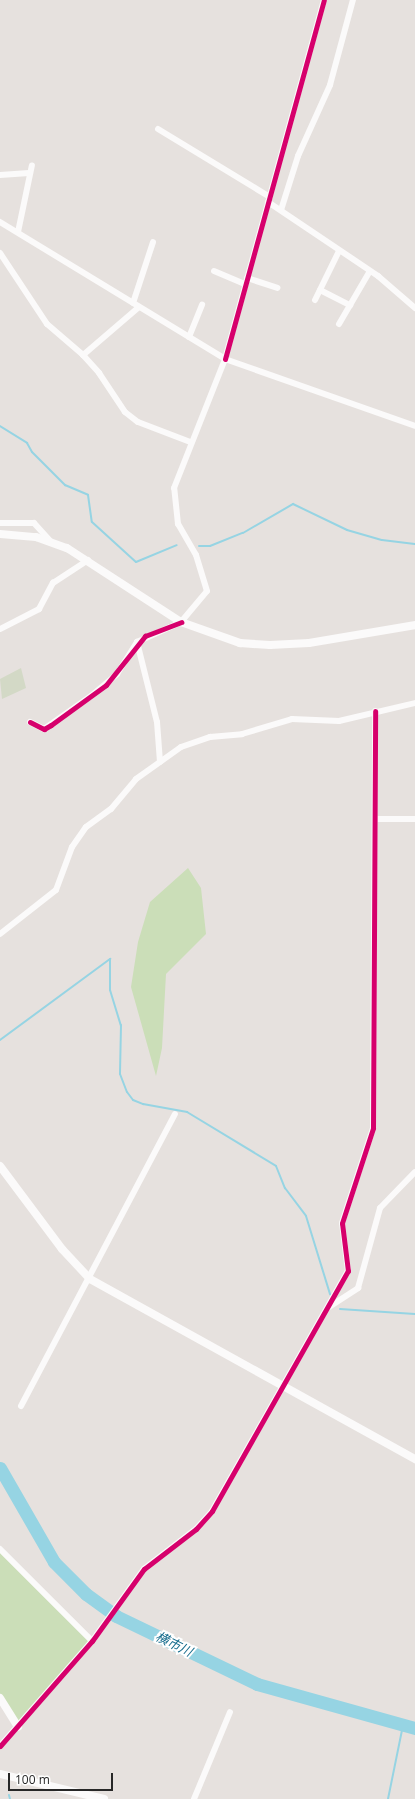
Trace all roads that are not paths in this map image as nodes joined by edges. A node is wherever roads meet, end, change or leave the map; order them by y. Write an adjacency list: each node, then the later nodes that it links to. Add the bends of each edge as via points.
1 (324, 0): 7 (street)
2 (353, 0): 8 (street, via 330,85 298,156)
3 (158, 129): 7 (street)
4 (32, 165): 5 (street)
5 (29, 173): 6 (street); 10 (street)
6 (0, 175)
7 (269, 200): 8 (street); 16 (street)
8 (282, 210): 12 (street)
9 (0, 222): 10 (street)
10 (18, 232): 20 (street)
11 (153, 242): 20 (street)
12 (339, 251): 15 (street); 18 (street)
13 (0, 253): 27 (street, via 47,324)
14 (214, 271): 16 (street)
15 (370, 271): 22 (street); 24 (street)
16 (246, 281): 17 (street); 28 (street)
17 (277, 288)
18 (320, 290): 19 (street); 22 (street)
19 (315, 300)
20 (134, 303): 23 (street)
21 (202, 304): 26 (street)
22 (350, 305): 25 (street)
23 (140, 307): 26 (street); 27 (street)
24 (415, 308)
25 (339, 324)
26 (189, 337): 28 (street)
27 (83, 355): 30 (street, via 99,373 125,412 138,422)
28 (225, 359): 29 (street); 30 (street)
29 (415, 426)
30 (190, 442): 35 (street, via 174,488 175,511 178,524 196,554 207,591)
31 (0, 523): 33 (street, via 34,523)
32 (0, 534): 33 (street)
33 (50, 541): 34 (street)
34 (88, 560): 35 (street); 37 (street, via 53,583 39,609)
35 (181, 622): 36 (street, via 214,636 270,645 356,636); 38 (street)
36 (415, 625)
37 (0, 629)
38 (137, 642): 41 (street, via 117,674 91,696 44,729); 42 (street, via 157,722)
39 (415, 703): 40 (street)
40 (375, 711): 42 (street, via 339,721 292,719 242,734 210,737 181,747); 43 (street)
41 (30, 722)
42 (160, 762): 45 (street, via 136,779 111,809 81,832 56,890)
43 (376, 819): 44 (street); 50 (street, via 373,1128 342,1223 348,1271)
44 (415, 819)
45 (0, 934)
46 (175, 1114): 49 (street)
47 (0, 1166): 49 (street, via 62,1249)
48 (415, 1172): 50 (street, via 380,1208 358,1288)
49 (90, 1279): 51 (street); 52 (street)
50 (328, 1308): 51 (street)
51 (281, 1386): 53 (street); 55 (street, via 212,1511 196,1529 144,1569 127,1589)
52 (21, 1406)
53 (415, 1459)
54 (0, 1550): 55 (street)
55 (92, 1641): 58 (street)
56 (0, 1698): 58 (street)
57 (230, 1712): 62 (street)
58 (18, 1727): 59 (street)
59 (0, 1746)
60 (0, 1774): 61 (street)
61 (104, 1799)
62 (194, 1799)

